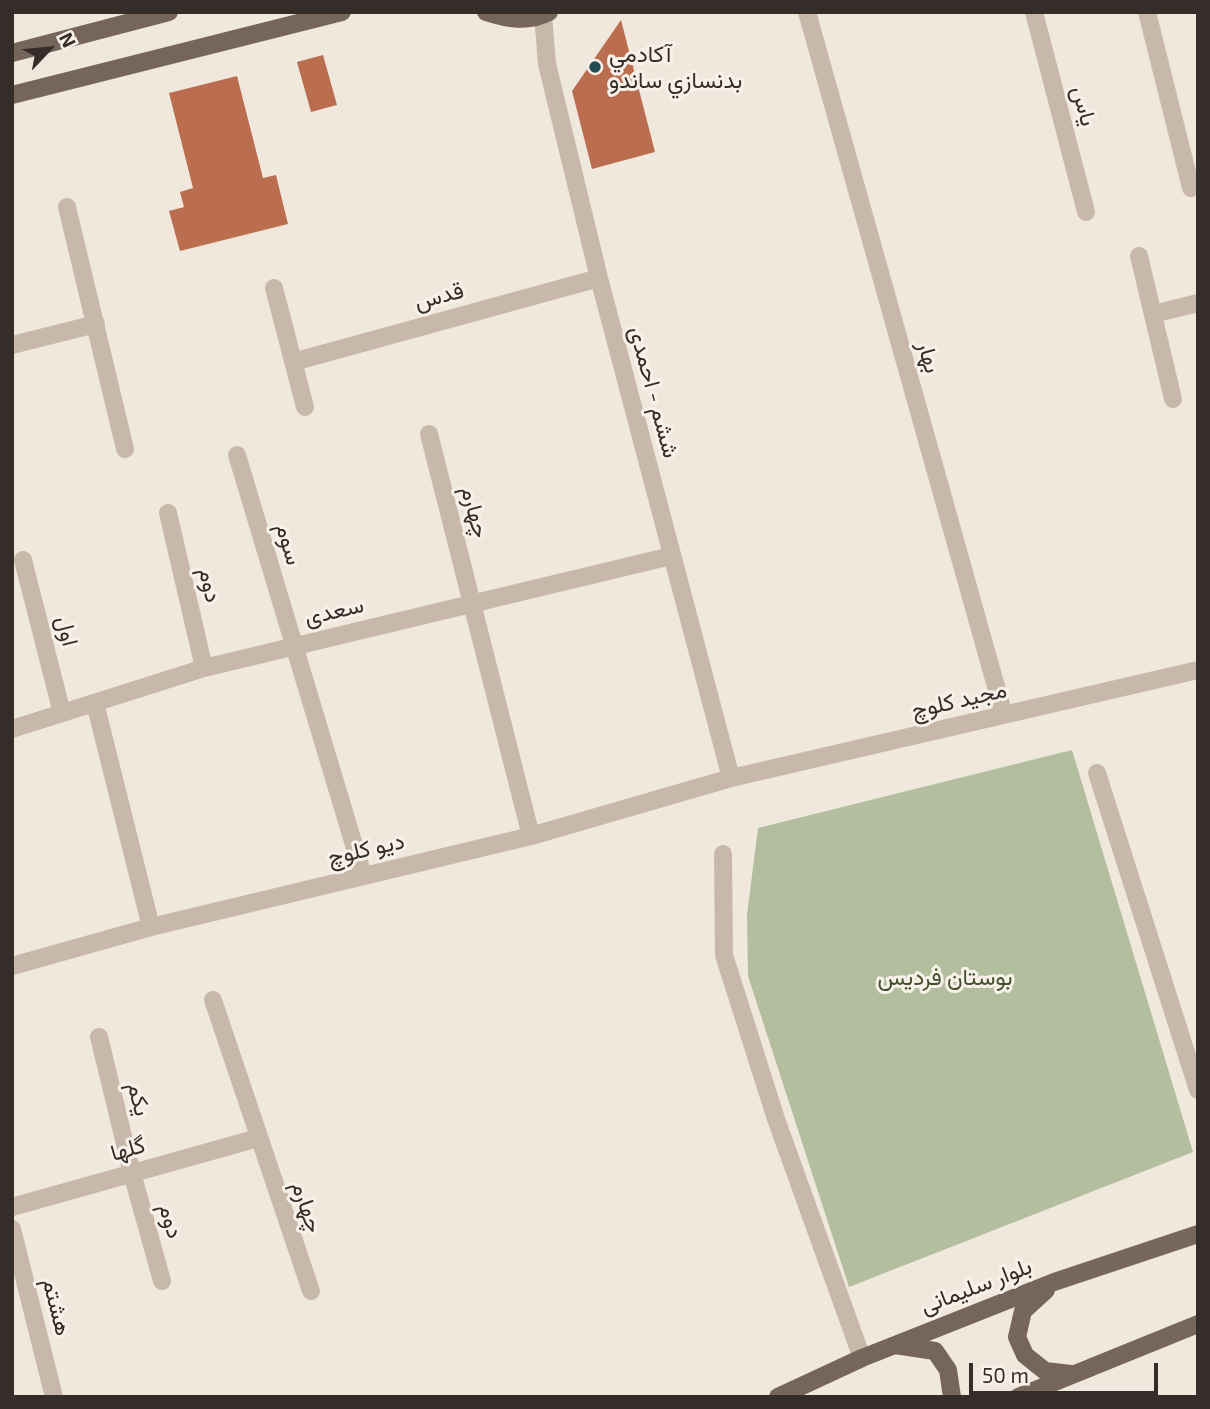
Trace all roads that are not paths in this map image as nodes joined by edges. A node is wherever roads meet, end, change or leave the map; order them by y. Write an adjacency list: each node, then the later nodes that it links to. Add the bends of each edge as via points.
1 (169, 12): 8 (main road)
2 (342, 12): 9 (main road)
3 (486, 12): 7 (main road, via 524,19)
4 (807, 12): 35 (street, بهار)
5 (1034, 12): 12 (street, یاس)
6 (1147, 12): 10 (street)
7 (546, 14): 14 (street, ششم - احمدی, via 547,64)
8 (12, 53)
9 (12, 95)
10 (1191, 188)
11 (67, 206): 18 (street)
12 (1086, 212)
13 (1139, 256): 17 (street)
14 (599, 278): 20 (street, قدس); 27 (street, ششم - احمدی)
15 (274, 288): 20 (street)
16 (1198, 303): 17 (street)
17 (1153, 314): 21 (street)
18 (96, 324): 19 (street); 24 (street)
19 (12, 345)
20 (293, 362): 22 (street)
21 (1172, 399)
22 (305, 407)
23 (429, 434): 29 (street, چهارم)
24 (125, 449)
25 (237, 455): 30 (street, سوم)
26 (168, 513): 31 (street, دوم)
27 (671, 556): 29 (street, سعدی); 38 (street, ششم - احمدی)
28 (23, 561): 34 (street, اول)
29 (473, 603): 30 (street, سعدی); 39 (street, چهارم)
30 (293, 646): 31 (street, سعدی); 41 (street, سوم)
31 (204, 668): 33 (street, سعدی)
32 (1198, 670): 35 (street, مجید کلوچ)
33 (95, 703): 34 (street, سعدی); 42 (street)
34 (62, 713): 36 (street, سعدی)
35 (1004, 715): 38 (street, مجید کلوچ)
36 (12, 729)
37 (1097, 773): 46 (street)
38 (731, 778): 39 (street, دیو کلوچ)
39 (531, 836): 41 (street, دیو کلوچ)
40 (723, 854): 57 (street, via 724,955 776,1118)
41 (363, 875): 42 (street, دیو کلوچ)
42 (151, 927): 43 (street, دیو کلوچ)
43 (12, 965)
44 (213, 1000): 47 (street)
45 (99, 1037): 48 (street, یکم)
46 (1198, 1090)
47 (258, 1138): 48 (street, گلها); 54 (street, چهارم)
48 (132, 1173): 49 (street, گلها); 52 (street, دوم)
49 (12, 1207)
50 (12, 1228): 59 (street, هشتم)
51 (1198, 1234): 53 (main road, بلوار سلیمانی)
52 (162, 1281)
53 (1054, 1282): 56 (main road, بلوار سلیمانی); 58 (main road, via 1023,1311 1017,1337 1025,1355 1045,1371)
54 (311, 1291)
55 (1198, 1324): 58 (main road)
56 (894, 1345): 57 (main road, بلوار سلیمانی); 61 (main road, via 935,1351 948,1370)
57 (862, 1358): 60 (main road, بلوار سلیمانی)
58 (1075, 1374): 62 (main road)
59 (54, 1397)
60 (778, 1397)
61 (952, 1397)
62 (1018, 1397)

